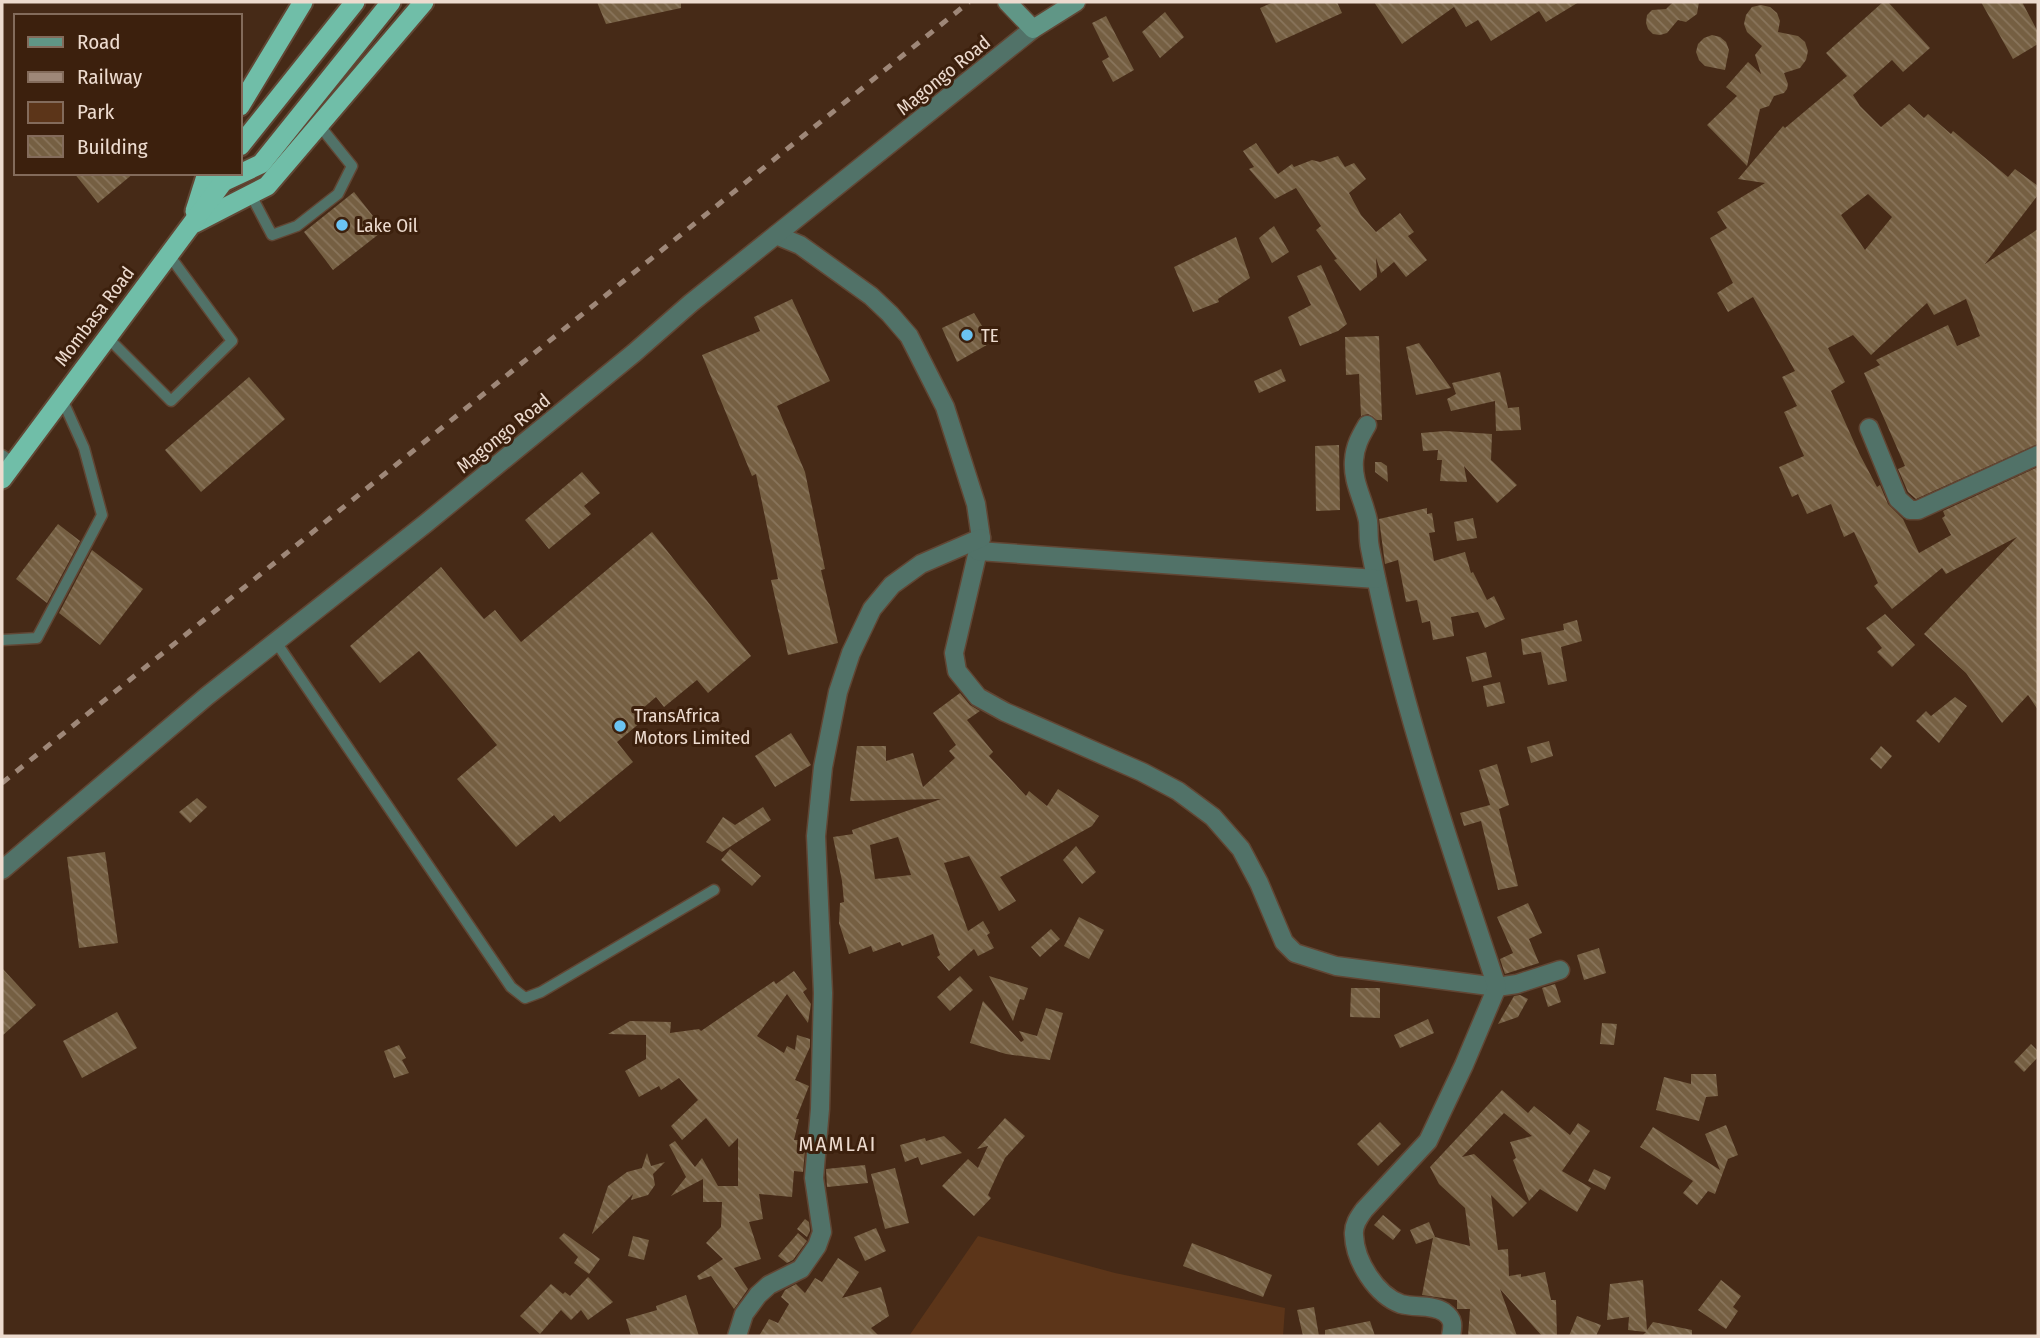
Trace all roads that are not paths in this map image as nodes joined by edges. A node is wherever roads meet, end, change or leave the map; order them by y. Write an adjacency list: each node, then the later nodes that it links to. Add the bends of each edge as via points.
1 (303, 2): 8 (highway)
2 (355, 2): 10 (highway)
3 (391, 2): 11 (highway, Mombasa Road, via 261,164)
4 (424, 2): 9 (highway)
5 (1007, 2): 7 (main road)
6 (1076, 2): 7 (main road, Magongo Road)
7 (1033, 29): 15 (street, Magongo Road)
8 (242, 103)
9 (319, 125): 13 (highway, via 267,187); 13 (lane, via 352,166 338,194 297,226 272,235)
10 (242, 143)
11 (242, 169)
12 (219, 176): 14 (highway, Mombasa Road)
13 (251, 195): 14 (highway)
14 (191, 225): 16 (highway, Mombasa Road)
15 (776, 235): 23 (street, via 800,245 871,296 909,336 945,407 975,504); 26 (street, Magongo Road)
16 (169, 255): 17 (highway, Mombasa Road); 17 (lane, via 232,341 171,401)
17 (107, 337): 18 (highway, Mombasa Road)
18 (61, 398): 22 (highway, Mombasa Road); 25 (lane, via 84,448 102,515 37,638)
19 (1367, 425): 24 (street, via 1357,441 1354,480 1368,522)
20 (1869, 428): 21 (street, via 1898,499 1910,510)
21 (2038, 455)
22 (6, 466)
23 (979, 545): 24 (street); 30 (street, via 954,653 957,671 978,697 1142,772 1213,817 1241,849 1284,942 1296,953 1336,965); 31 (street, via 921,564 892,585 872,609 838,692 822,767 816,836 823,993 814,1178 822,1232 801,1269 769,1284 758,1295)
24 (1376, 579): 30 (street, via 1427,775)
25 (2, 640)
26 (276, 642): 27 (street, Magongo Road); 28 (lane, via 511,987 525,998)
27 (2, 870)
28 (714, 890)
29 (1560, 970): 30 (street)
30 (1497, 988): 32 (street, via 1428,1140 1364,1210 1353,1233 1364,1270 1376,1285 1401,1304 1446,1313 1453,1325)
31 (736, 1336)
32 (1451, 1336)

